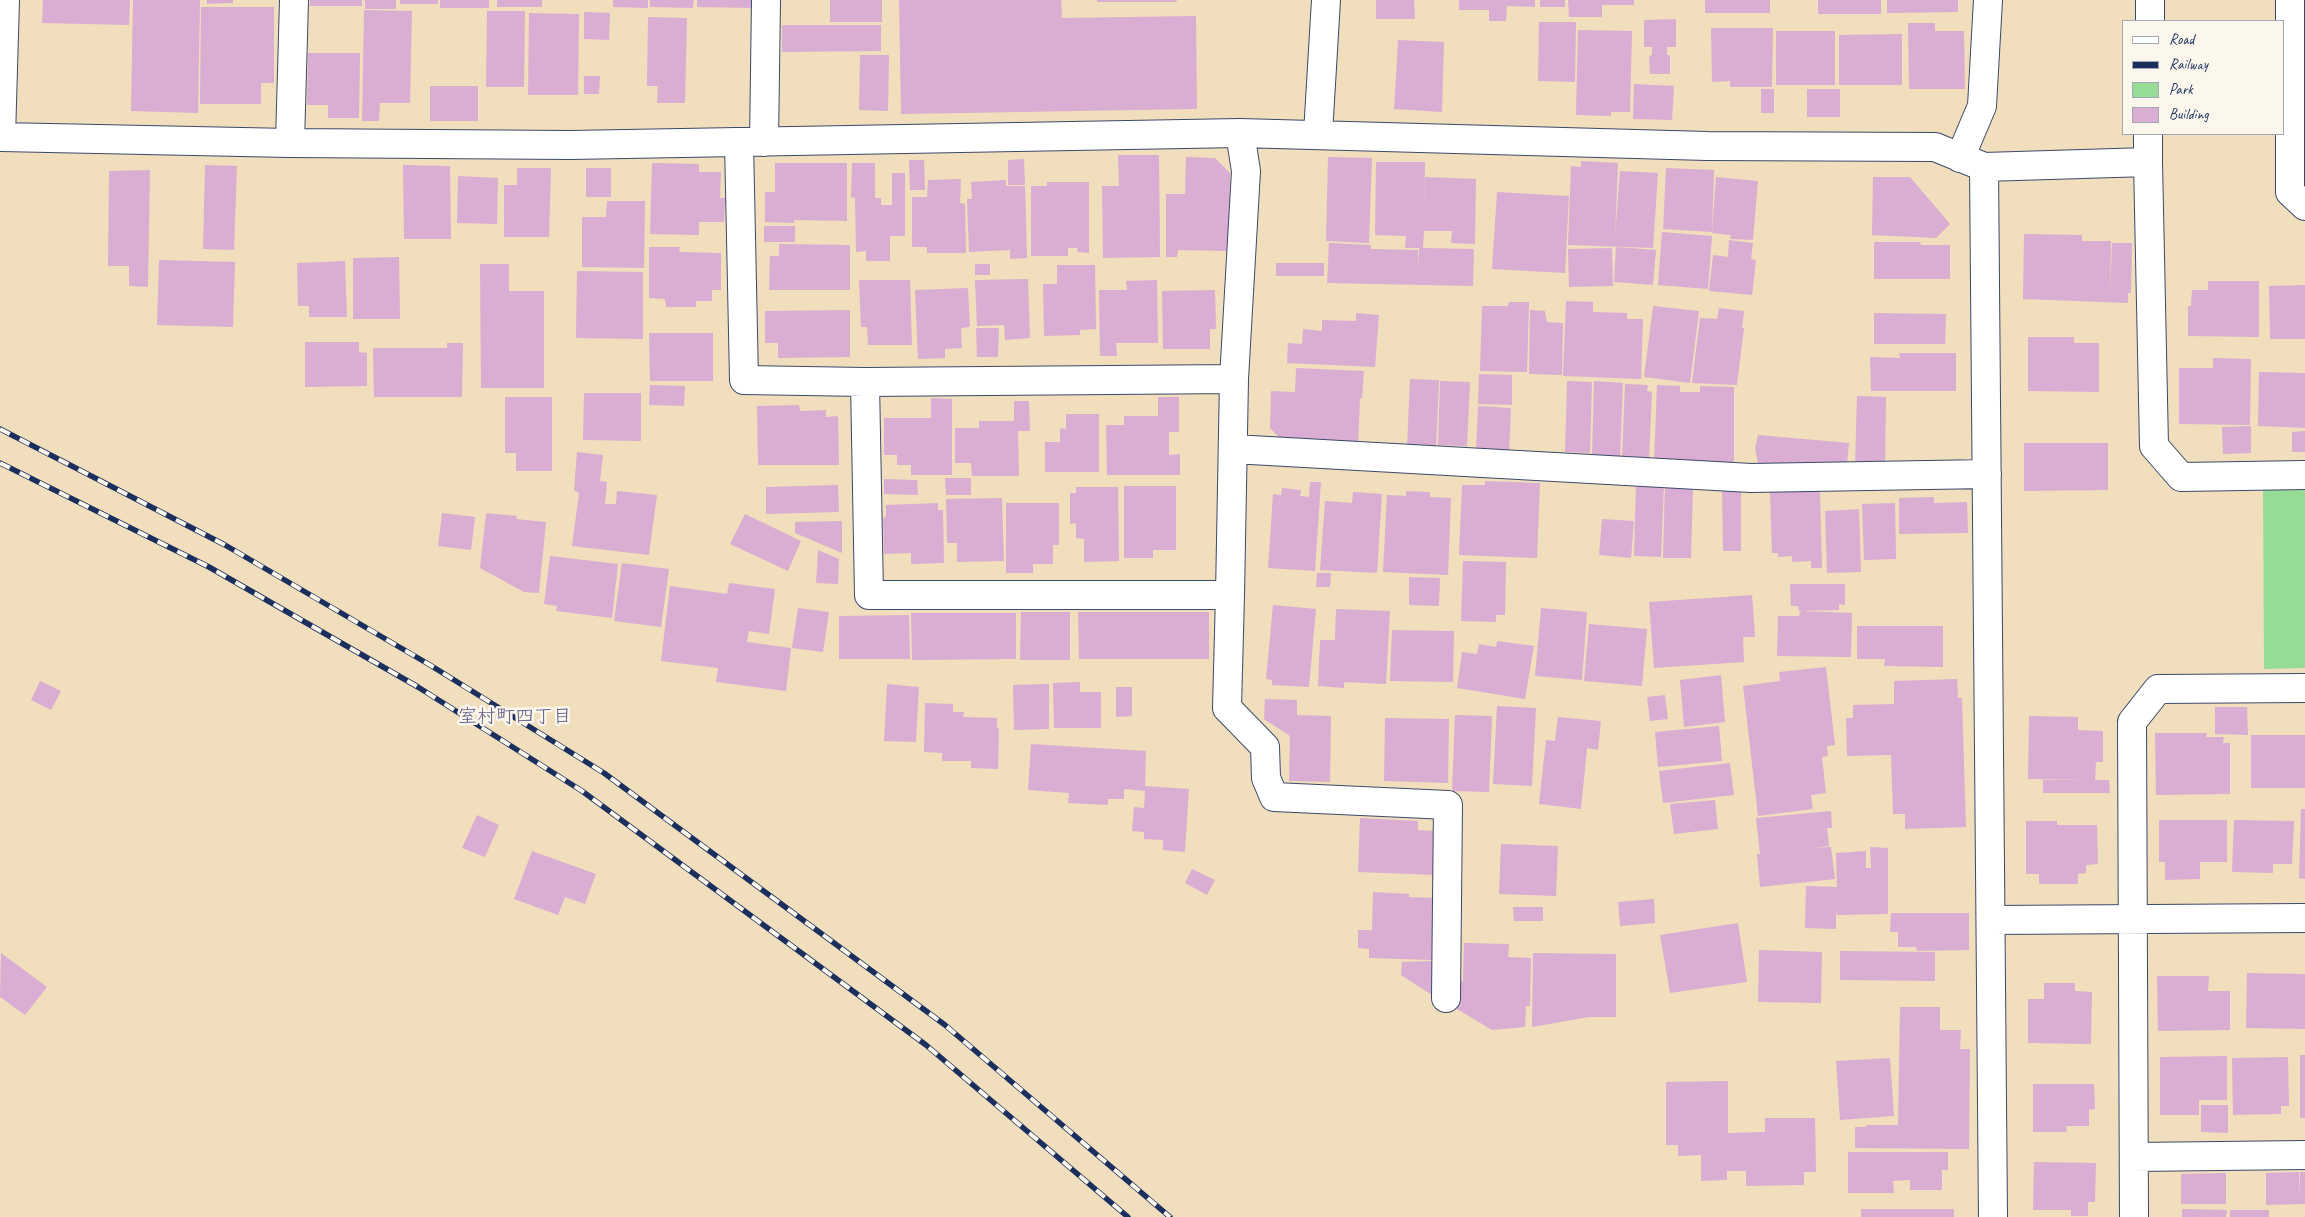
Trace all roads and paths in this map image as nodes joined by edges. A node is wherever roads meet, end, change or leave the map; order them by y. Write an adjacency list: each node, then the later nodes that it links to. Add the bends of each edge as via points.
1 (5, 0): 13 (street, via 1,137)
2 (294, 0): 13 (street)
3 (766, 0): 12 (street)
4 (1326, 0): 10 (street)
5 (1988, 0): 14 (street, via 1982,106)
6 (2150, 0): 8 (street)
7 (2290, 0): 16 (street, via 2290,192)
8 (2150, 20)
9 (1240, 133): 10 (street); 12 (street); 17 (street, via 1246,171)
10 (1318, 134): 14 (street, via 1697,146 1935,147)
11 (2148, 135): 15 (street)
12 (751, 142): 13 (street, via 570,145); 18 (street, via 744,380)
13 (290, 143)
14 (1972, 162): 15 (street); 20 (street)
15 (2148, 162): 21 (street, via 2154,446 2181,477)
16 (2305, 206)
17 (1234, 379): 18 (street); 19 (street)
18 (865, 382): 22 (street, via 869,595)
19 (1233, 449): 20 (street, via 1751,478); 22 (street)
20 (1987, 474): 26 (street)
21 (2305, 475)
22 (1230, 594): 27 (street, via 1227,708 1265,746 1266,778 1274,797 1448,805)
23 (2305, 688): 24 (street, via 2158,689 2132,722)
24 (2133, 918): 25 (street); 26 (street); 29 (street)
25 (2305, 918)
26 (1991, 920): 30 (street)
27 (1446, 998)
28 (2305, 1155): 29 (street)
29 (2134, 1157): 31 (street)
30 (1993, 1217)
31 (2134, 1217)

